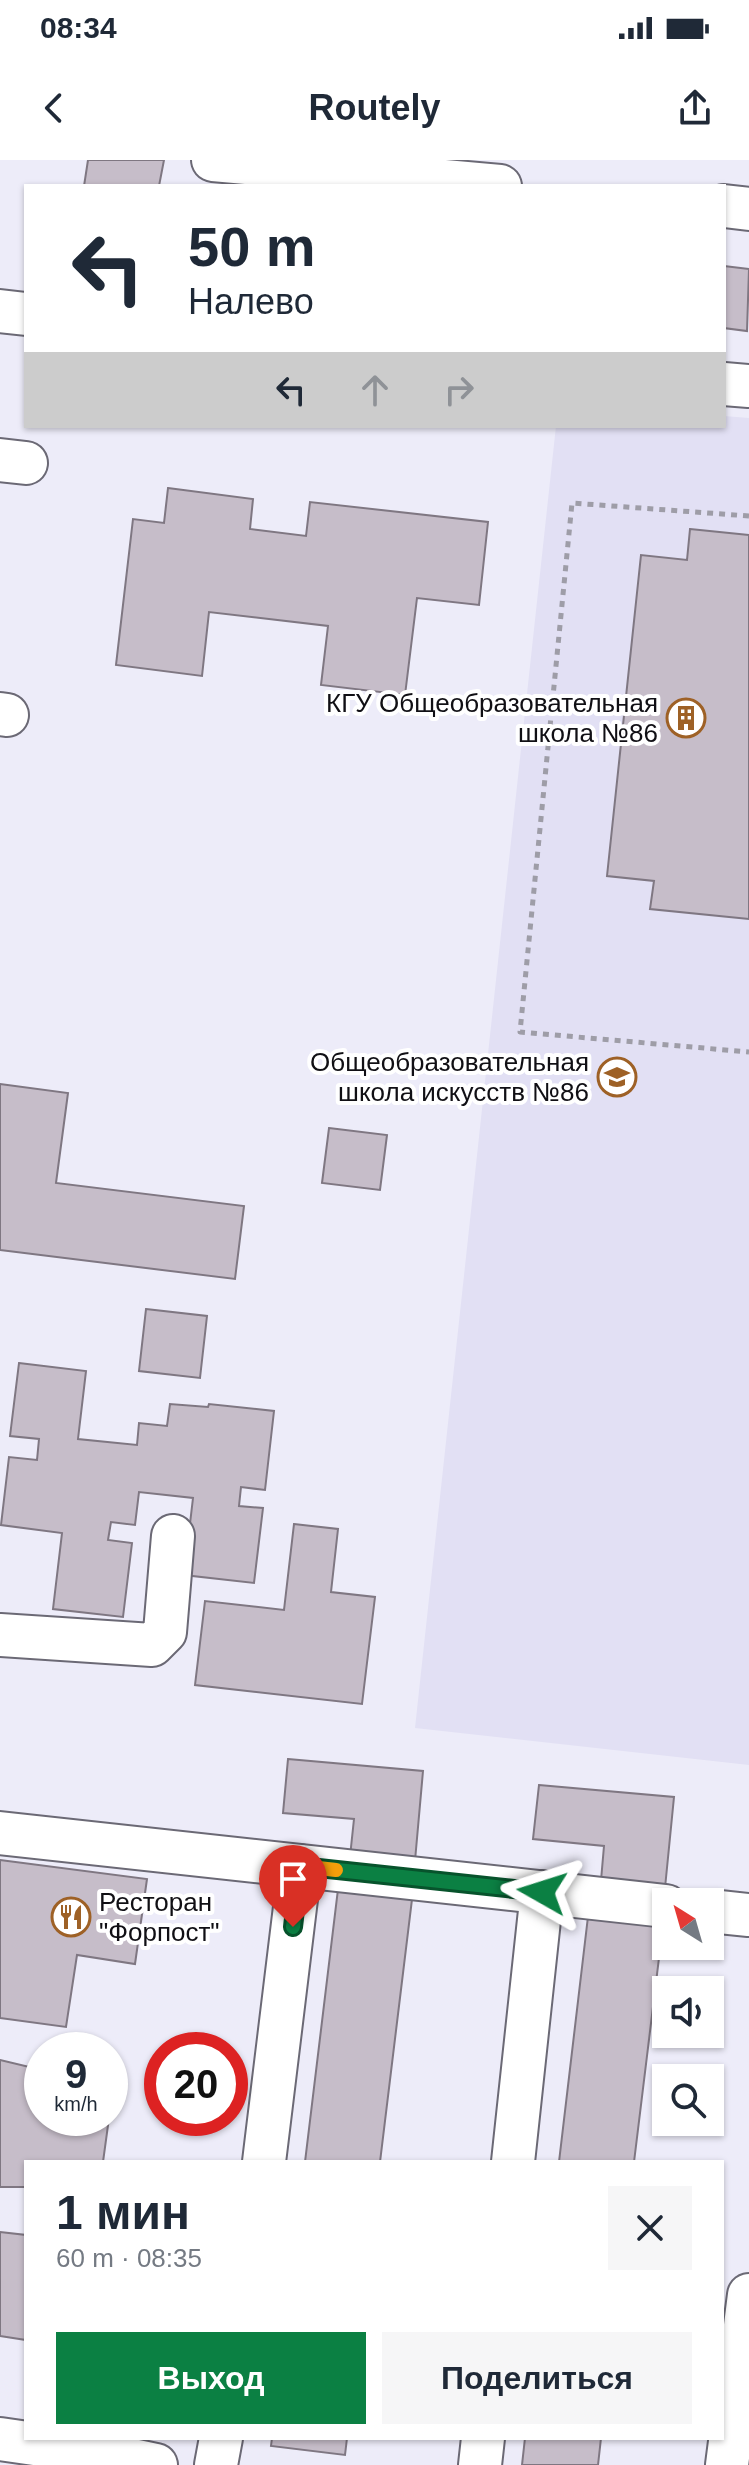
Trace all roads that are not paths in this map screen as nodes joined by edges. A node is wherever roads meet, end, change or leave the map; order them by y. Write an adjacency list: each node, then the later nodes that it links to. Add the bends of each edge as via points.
1 (213, 160): 2 (lane)
2 (478, 184)
3 (726, 206): 4 (lane)
4 (749, 209)
5 (0, 311): 6 (lane)
6 (24, 314)
7 (726, 384): 8 (lane)
8 (749, 386)
9 (173, 1536): 10 (lane, via 165,1632 152,1645)
10 (0, 1635)
11 (0, 1833): 12 (lane)
12 (300, 1866): 13 (lane); 17 (lane)
13 (542, 1892): 14 (lane); 18 (lane)
14 (652, 1904)
15 (724, 1912): 16 (lane)
16 (749, 1915)
17 (264, 2160)
18 (513, 2160)
19 (749, 2295): 27 (lane)
20 (0, 2439): 23 (lane)
21 (221, 2440): 25 (lane)
22 (483, 2440): 26 (lane)
23 (107, 2446): 24 (lane)
24 (156, 2465)
25 (216, 2465)
26 (480, 2465)
27 (727, 2465)

